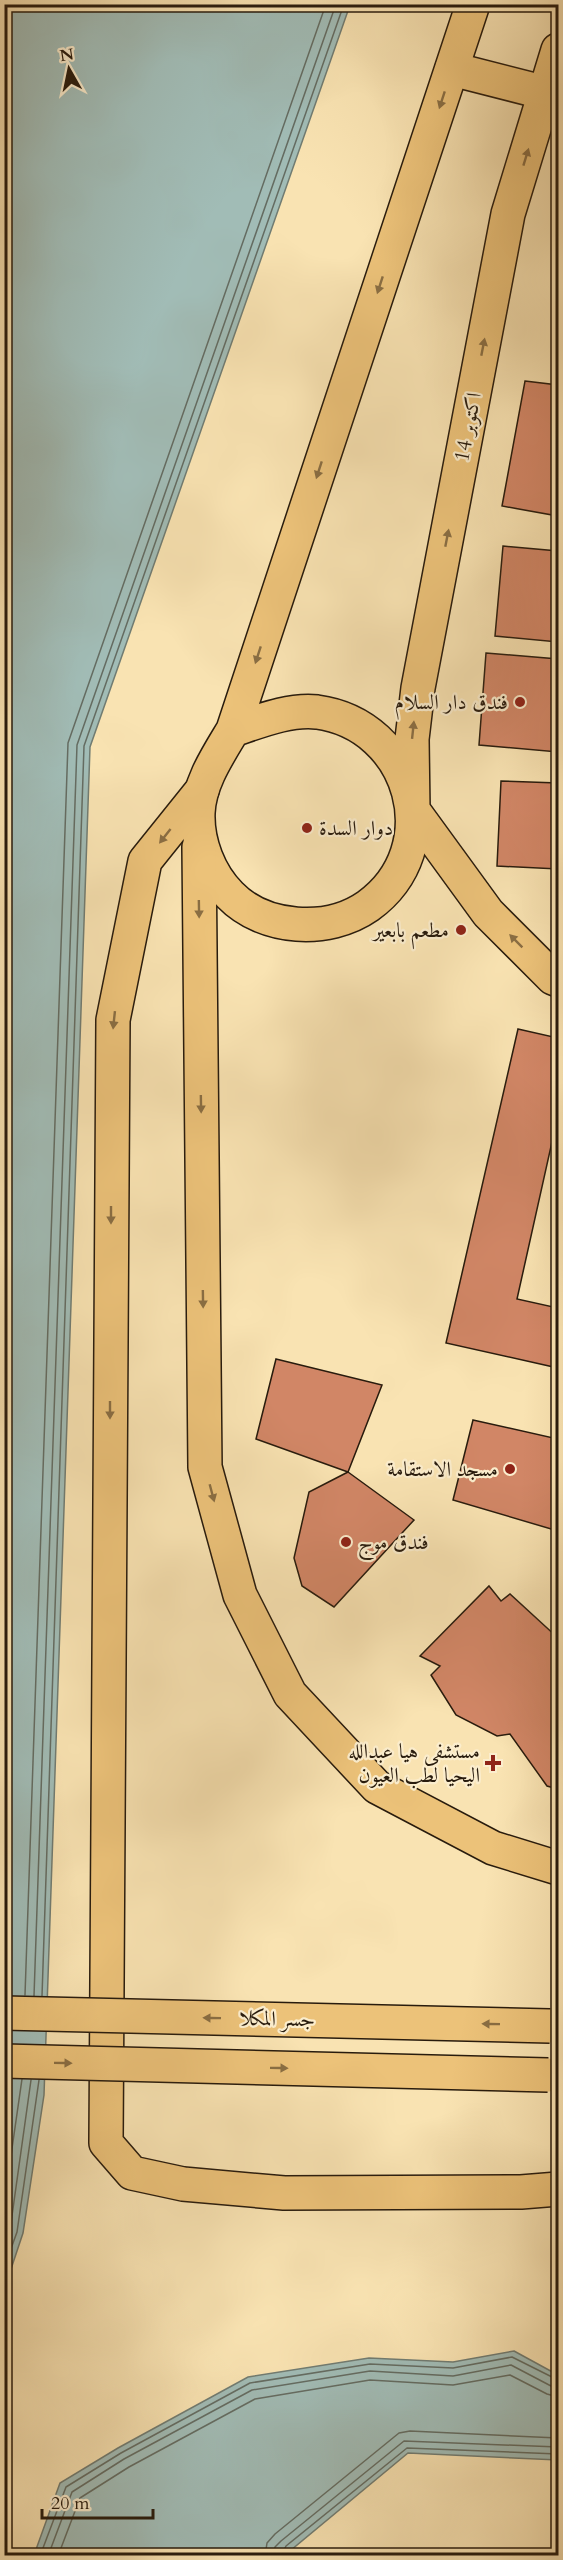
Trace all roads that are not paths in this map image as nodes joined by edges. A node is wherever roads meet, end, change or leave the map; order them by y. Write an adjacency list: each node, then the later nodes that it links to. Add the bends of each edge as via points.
1 (473, 4): 3 (highway)
2 (558, 50): 4 (highway, 14 اكتوبر)
3 (452, 69): 4 (highway); 5 (highway, one-way to 5)
4 (546, 93): 7 (highway, 14 اكتوبر, one-way to 4, via 412,738 418,688 508,214)
5 (233, 730): 6 (highway); 7 (highway, via 278,715 316,712 352,721 382,743 403,773)
6 (202, 790): 8 (highway); 15 (highway, one-way to 15, via 145,861 113,1020 106,2143 132,2173 183,2184 284,2193)
7 (413, 810): 8 (highway, via 410,846 394,880 368,906 334,922 297,925 279,921 261,916 230,896 208,866); 9 (highway, one-way to 7, via 488,913)
8 (198, 830): 10 (highway, one-way to 10, via 205,1467 240,1595 290,1694 377,1787 493,1848)
9 (558, 980)
10 (558, 1868)
11 (4, 2013): 12 (highway, جسر المكلا, one-way to 11, bridge)
12 (554, 2026)
13 (4, 2061): 14 (highway, one-way to 14, bridge)
14 (553, 2075)
15 (558, 2189)

